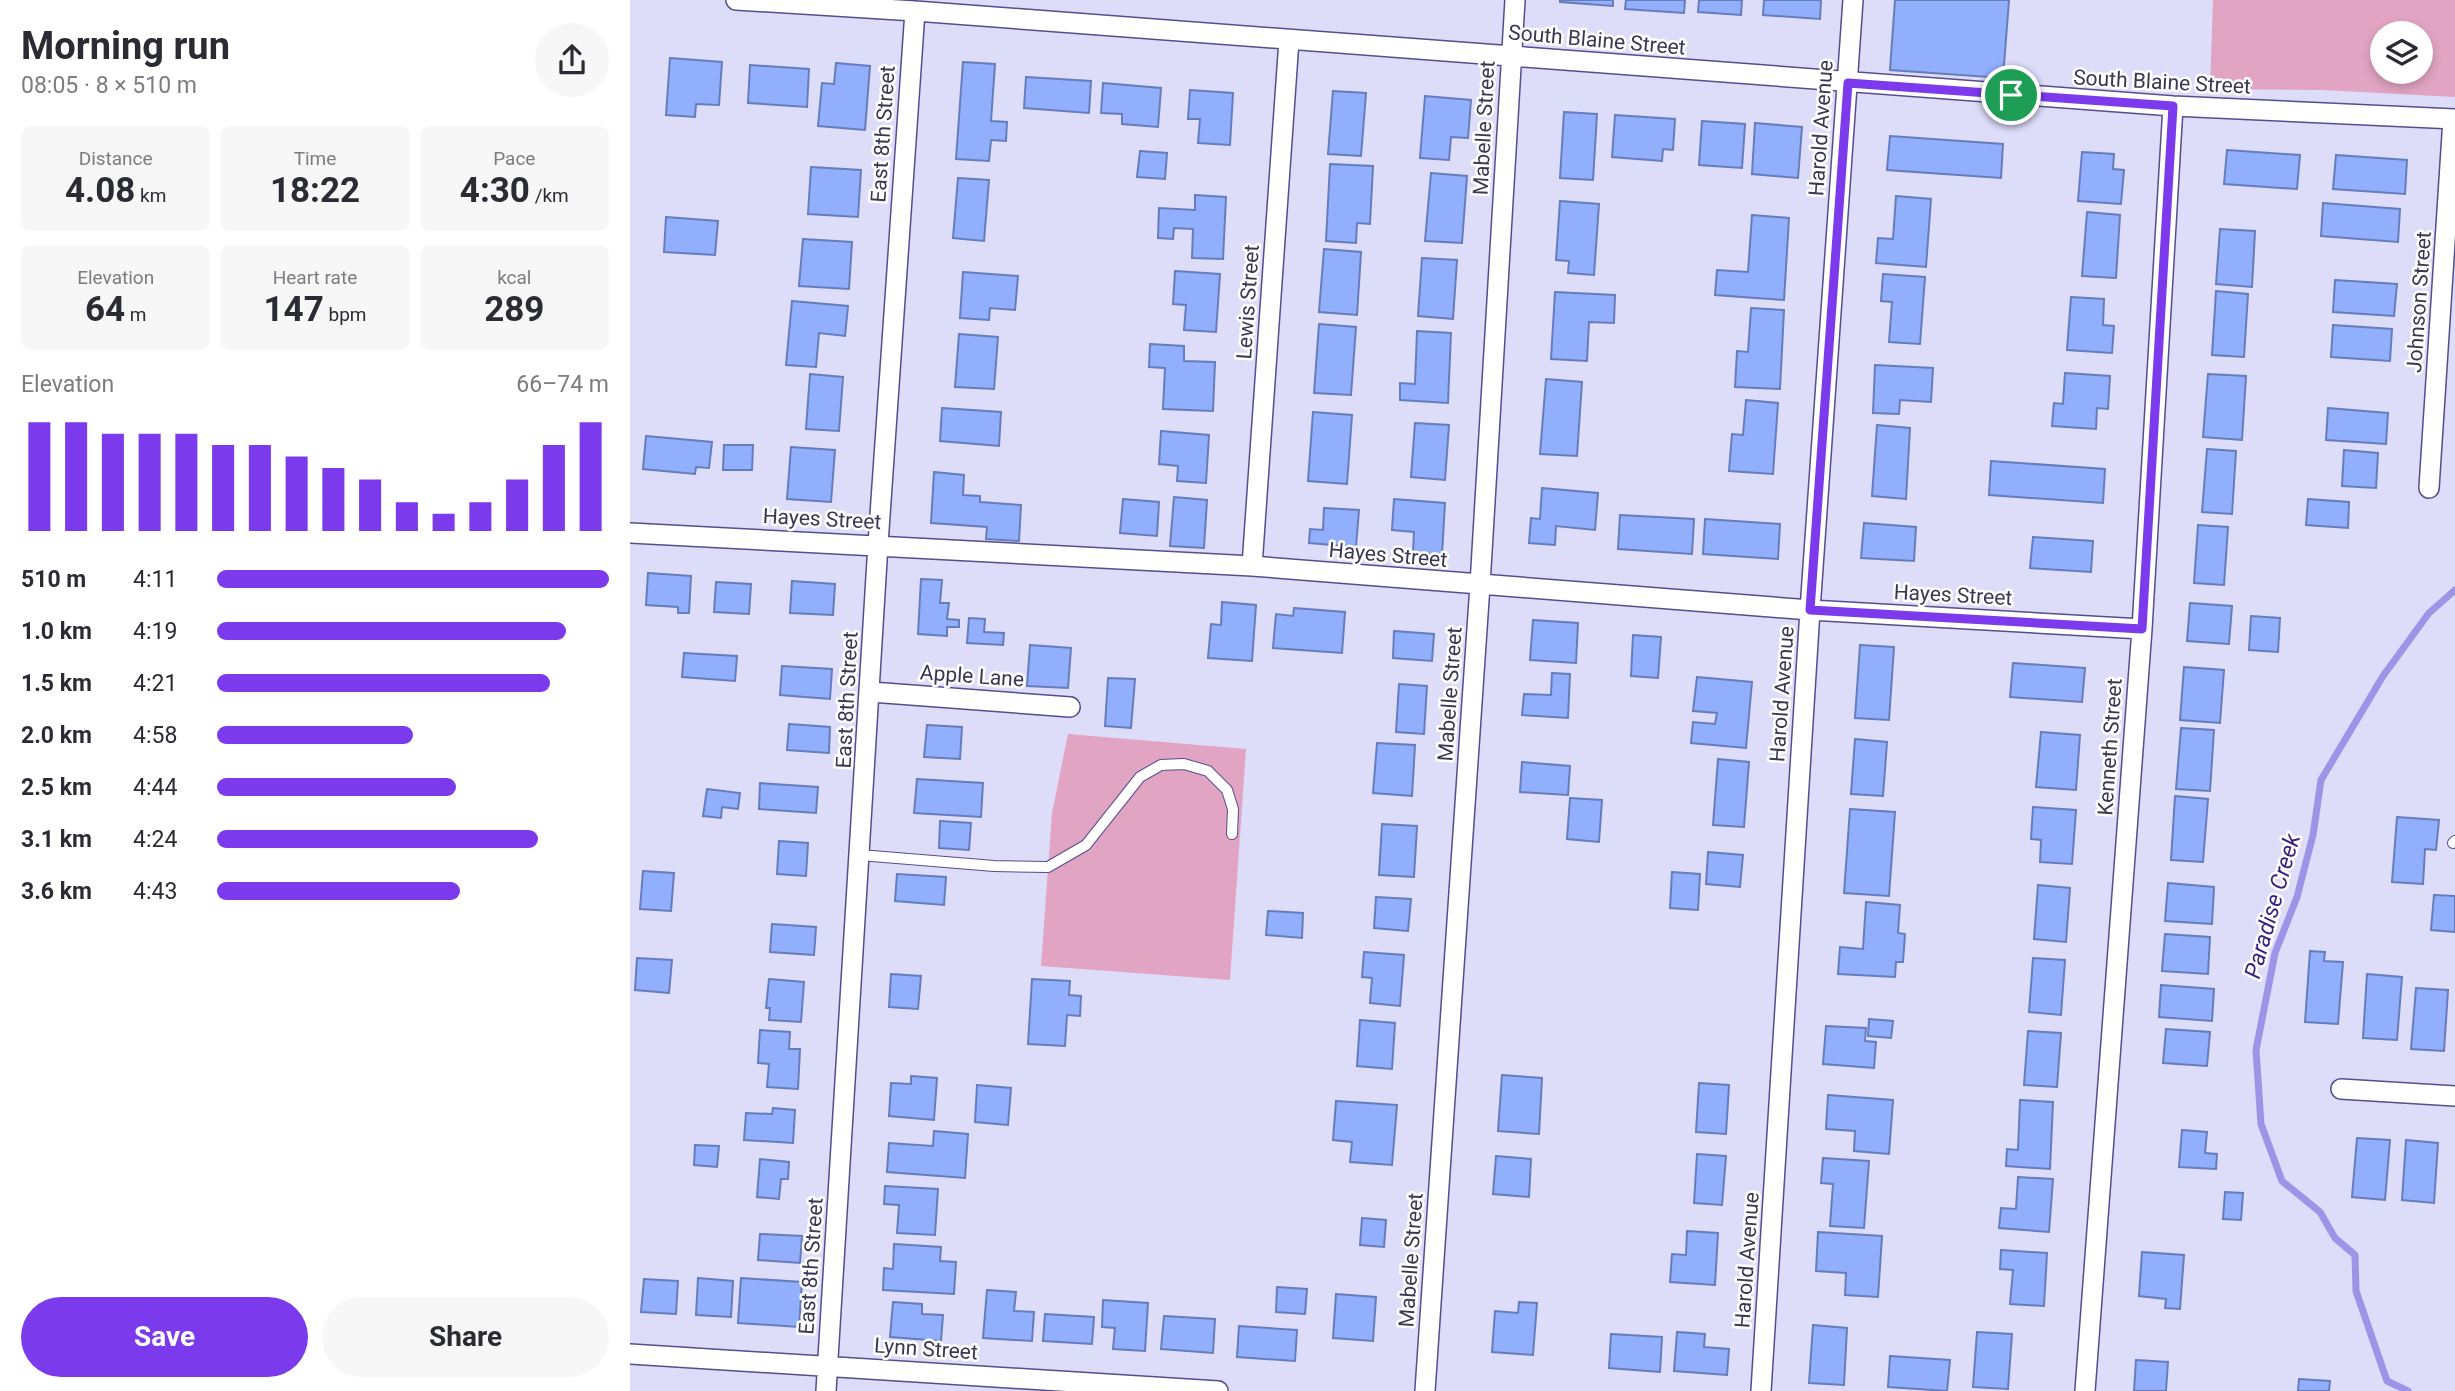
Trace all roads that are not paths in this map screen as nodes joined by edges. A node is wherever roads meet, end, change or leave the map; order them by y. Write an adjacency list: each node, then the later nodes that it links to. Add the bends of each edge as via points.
1 (736, 0): 2 (street, South Blaine Street)
2 (746, 0): 5 (street, South Blaine Street)
3 (1515, 0): 7 (street, Mabelle Street)
4 (1853, 0): 8 (street, Harold Avenue)
5 (915, 11): 6 (street, South Blaine Street); 13 (street, East 8th Street)
6 (1289, 40): 7 (street, South Blaine Street); 14 (street, Lewis Street)
7 (1511, 56): 8 (street, South Blaine Street); 15 (street, Mabelle Street)
8 (1848, 83): 9 (street, South Blaine Street); 16 (street, Harold Avenue)
9 (2173, 106): 10 (street, South Blaine Street); 17 (street, Kenneth Street)
10 (2454, 119): 11 (street, Johnson Street)
11 (2429, 488)
12 (630, 533): 13 (street, Hayes Street)
13 (878, 544): 14 (street, Hayes Street); 18 (street, East 8th Street)
14 (1252, 566): 15 (street, Hayes Street)
15 (1480, 586): 16 (street, Hayes Street); 28 (street, Mabelle Street)
16 (1810, 610): 17 (street, Hayes Street); 29 (street, Harold Avenue)
17 (2142, 629): 30 (street, Kenneth Street)
18 (871, 692): 19 (street, Apple Lane); 21 (street, East 8th Street)
19 (1070, 707)
20 (1232, 834): 21 (lane, via 1233,809 1227,790 1208,771 1184,764 1161,765 1140,777 1086,845 1048,867)
21 (860, 855): 25 (street, East 8th Street)
22 (2341, 1088): 23 (street)
23 (2455, 1097)
24 (630, 1353): 25 (street, Lynn Street)
25 (828, 1366): 26 (street, East 8th Street); 27 (street, Lynn Street)
26 (826, 1391)
27 (1208, 1391)
28 (1425, 1391)
29 (1761, 1391)
30 (2085, 1391)

